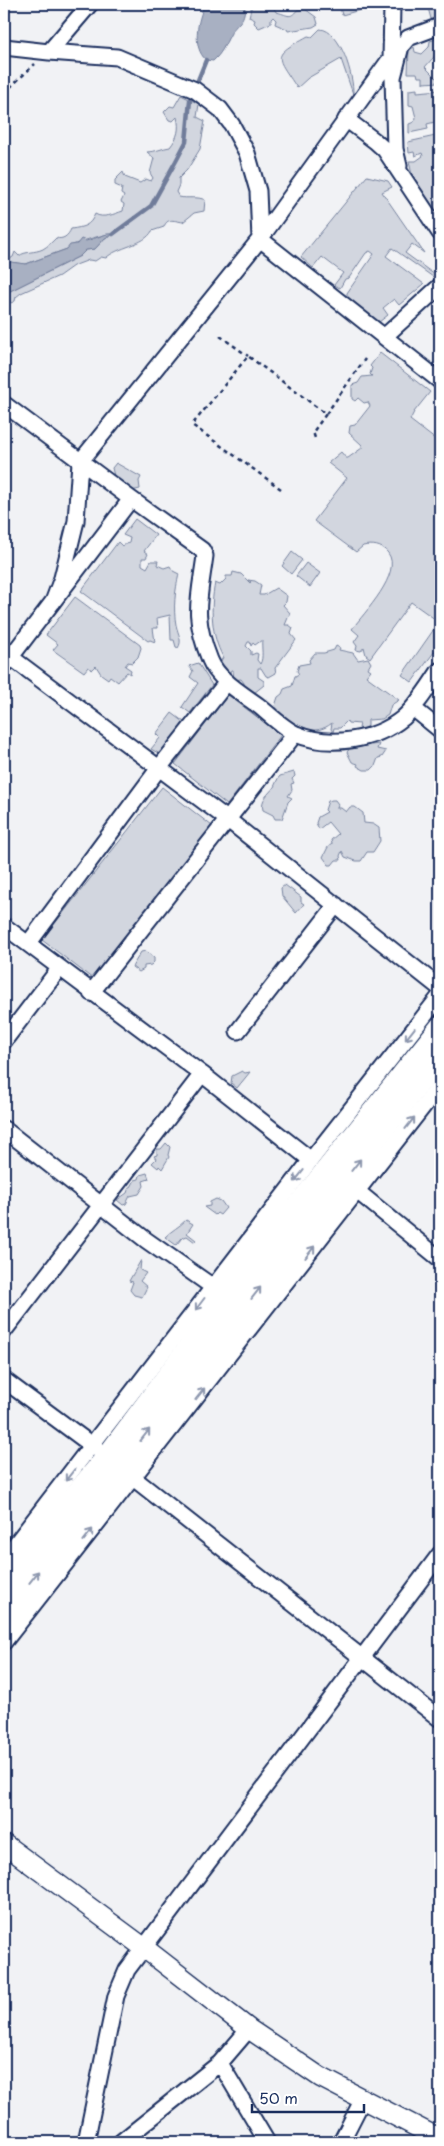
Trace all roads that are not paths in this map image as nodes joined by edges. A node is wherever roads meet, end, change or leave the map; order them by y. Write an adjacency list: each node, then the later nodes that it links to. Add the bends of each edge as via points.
1 (90, 4): 7 (street)
2 (392, 4): 4 (street)
3 (440, 26): 5 (street)
4 (391, 27): 5 (street); 8 (street)
5 (405, 42): 8 (street); 9 (street)
6 (4, 47): 7 (street)
7 (49, 52): 13 (street, via 117,57 195,90 220,109 247,153 258,190)
8 (391, 58): 9 (street); 10 (street)
9 (394, 77): 11 (street, via 396,149)
10 (346, 119): 11 (street, via 385,150); 13 (street)
11 (400, 172): 12 (street)
12 (440, 233)
13 (260, 239): 15 (street); 18 (street)
14 (440, 286): 15 (street)
15 (384, 338): 16 (street)
16 (440, 382)
17 (4, 404): 18 (street)
18 (80, 462): 19 (street); 20 (street, via 76,521)
19 (130, 499): 20 (street); 23 (street, via 202,550 205,556 198,592 198,617 211,662)
20 (53, 602): 21 (street)
21 (6, 659): 27 (street)
22 (440, 670): 24 (street)
23 (227, 682): 26 (street); 27 (street)
24 (413, 708): 25 (street); 26 (street, via 388,728 351,740 324,742)
25 (440, 730)
26 (295, 734): 28 (street)
27 (159, 768): 28 (street); 31 (street)
28 (227, 819): 29 (street); 34 (street)
29 (336, 906): 33 (street); 37 (street)
30 (4, 926): 31 (street)
31 (28, 944): 32 (street)
32 (59, 968): 34 (street); 38 (street)
33 (440, 988)
34 (91, 993): 40 (street)
35 (440, 996): 43 (street, one-way to 43)
36 (440, 1028): 47 (highway)
37 (238, 1032)
38 (4, 1041)
39 (440, 1056): 47 (highway, one-way to 39)
40 (202, 1074): 43 (street); 45 (street)
41 (440, 1085): 44 (street, one-way to 41)
42 (4, 1129): 45 (street)
43 (311, 1160): 47 (street, one-way to 47)
44 (357, 1191): 46 (street); 47 (street, one-way to 44)
45 (101, 1205): 48 (street); 49 (street)
46 (440, 1259)
47 (265, 1265): 48 (street); 51 (highway); 51 (street, one-way to 47)
48 (213, 1287): 51 (street, one-way to 51)
49 (4, 1331)
50 (4, 1380): 51 (street)
51 (113, 1462): 53 (street, one-way to 53); 54 (highway); 55 (highway, one-way to 51); 56 (street, one-way to 51); 57 (street)
52 (440, 1554): 57 (street)
53 (4, 1560)
54 (4, 1582)
55 (4, 1615)
56 (4, 1642)
57 (361, 1658): 58 (street); 60 (street)
58 (440, 1719)
59 (4, 1844): 60 (main road)
60 (142, 1947): 61 (main road); 65 (street, via 116,1996)
61 (249, 2030): 62 (street); 63 (main road, via 320,2076)
62 (220, 2063): 66 (street); 67 (street)
63 (363, 2099): 64 (main road); 68 (street)
64 (440, 2139)
65 (86, 2142)
66 (121, 2142)
67 (267, 2142)
68 (341, 2142)

